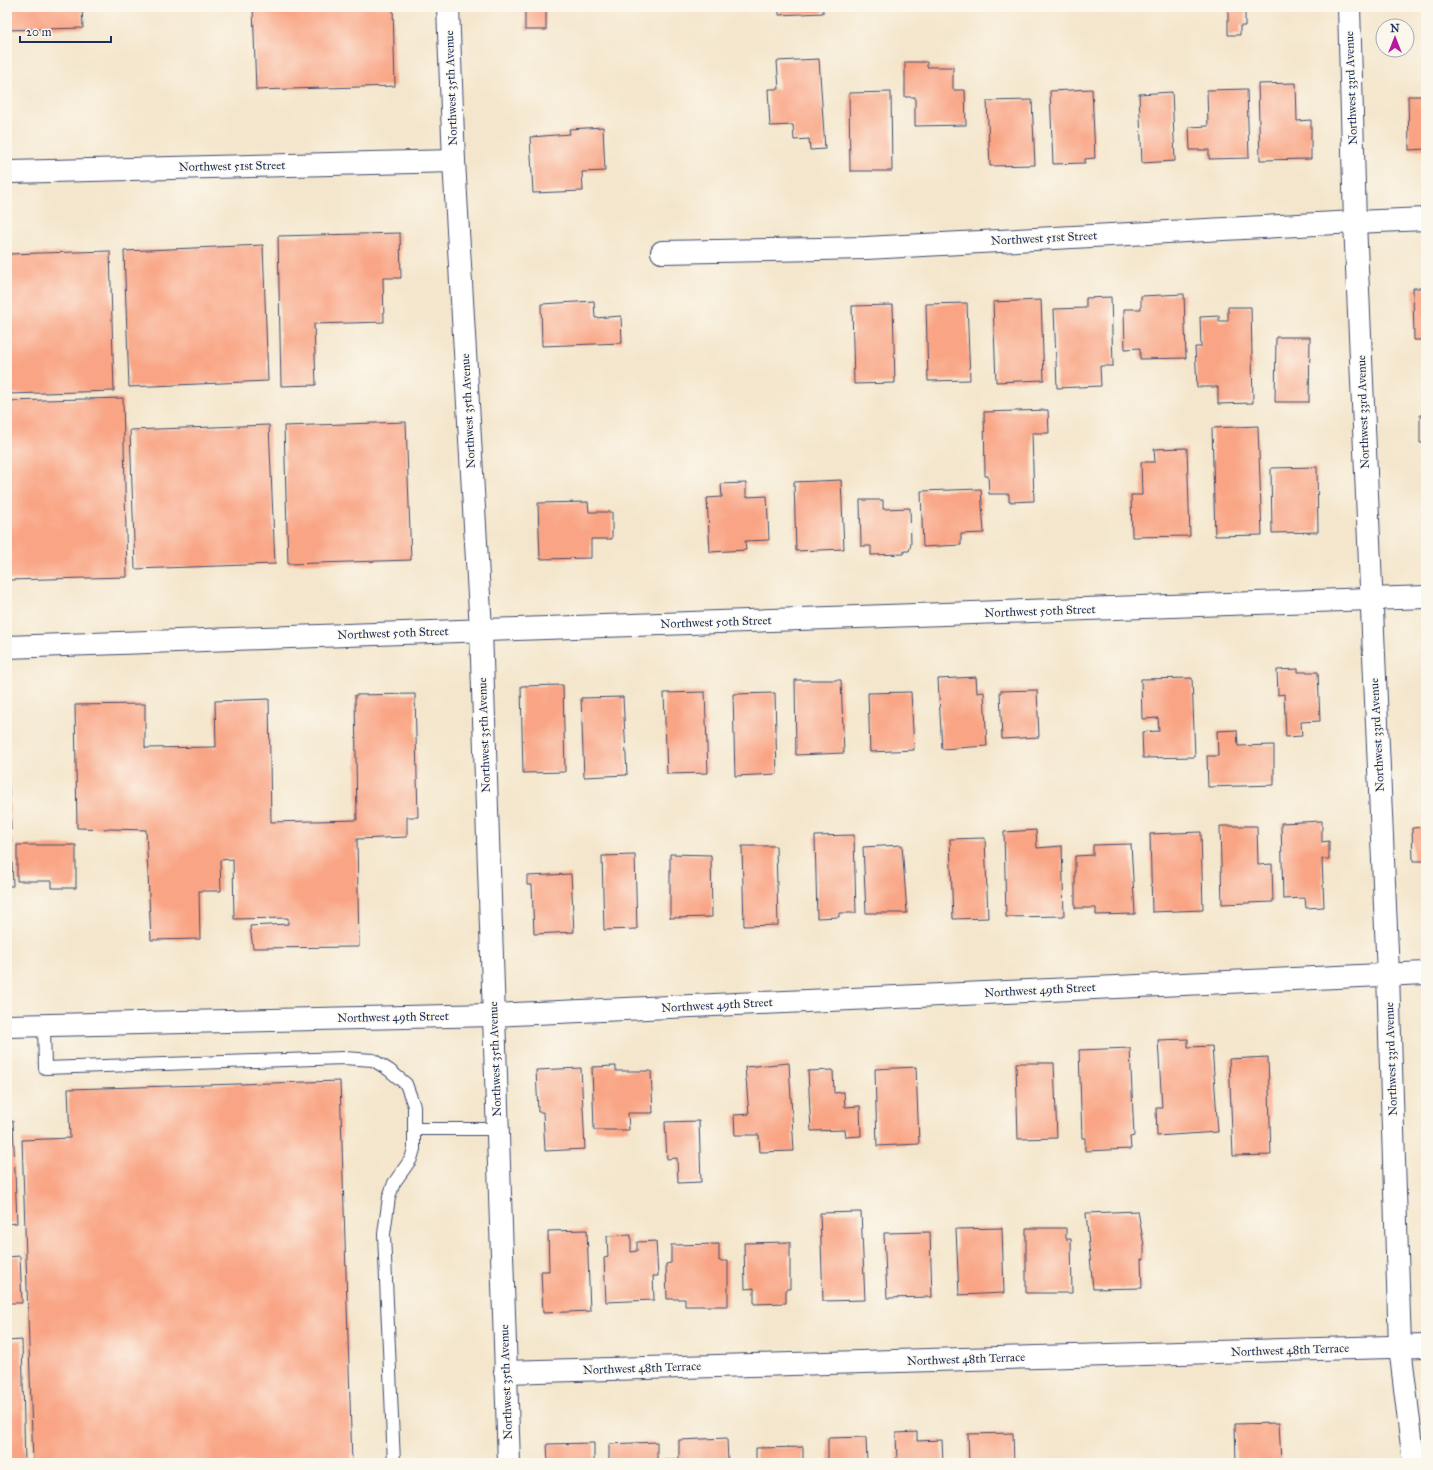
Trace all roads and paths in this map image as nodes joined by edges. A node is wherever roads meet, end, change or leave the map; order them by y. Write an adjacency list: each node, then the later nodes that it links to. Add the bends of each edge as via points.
1 (448, 7): 3 (street, Northwest 35th Avenue)
2 (1349, 7): 6 (street, Northwest 33rd Avenue)
3 (454, 161): 4 (street, Northwest 51st Street); 10 (street, Northwest 35th Avenue)
4 (10, 172)
5 (1426, 219): 6 (street, Northwest 51st Street)
6 (1355, 222): 7 (street, Northwest 51st Street, via 866,248); 9 (street, Northwest 33rd Avenue)
7 (662, 252)
8 (1426, 597): 9 (street, Northwest 50th Street)
9 (1371, 599): 10 (street, Northwest 50th Street); 13 (street, Northwest 33rd Avenue)
10 (481, 630): 11 (street, Northwest 50th Street); 14 (street, Northwest 35th Avenue)
11 (7, 647)
12 (1426, 973): 13 (street, Northwest 49th Street)
13 (1388, 974): 14 (street, Northwest 49th Street); 20 (street, Northwest 33rd Avenue)
14 (494, 1015): 16 (street, Northwest 49th Street); 18 (street, Northwest 35th Avenue)
15 (7, 1026): 16 (street, Northwest 49th Street)
16 (44, 1026): 17 (lane, via 45,1068 344,1058 373,1060 406,1084 414,1106)
17 (414, 1129): 18 (lane); 22 (lane, via 414,1149 389,1197 384,1234)
18 (497, 1129): 21 (street, Northwest 35th Avenue)
19 (1426, 1346): 20 (street, Northwest 48th Terrace)
20 (1400, 1347): 21 (street, Northwest 48th Terrace); 24 (street, Northwest 33rd Avenue)
21 (505, 1372): 23 (street, Northwest 35th Avenue)
22 (394, 1463)
23 (508, 1463)
24 (1414, 1463)

